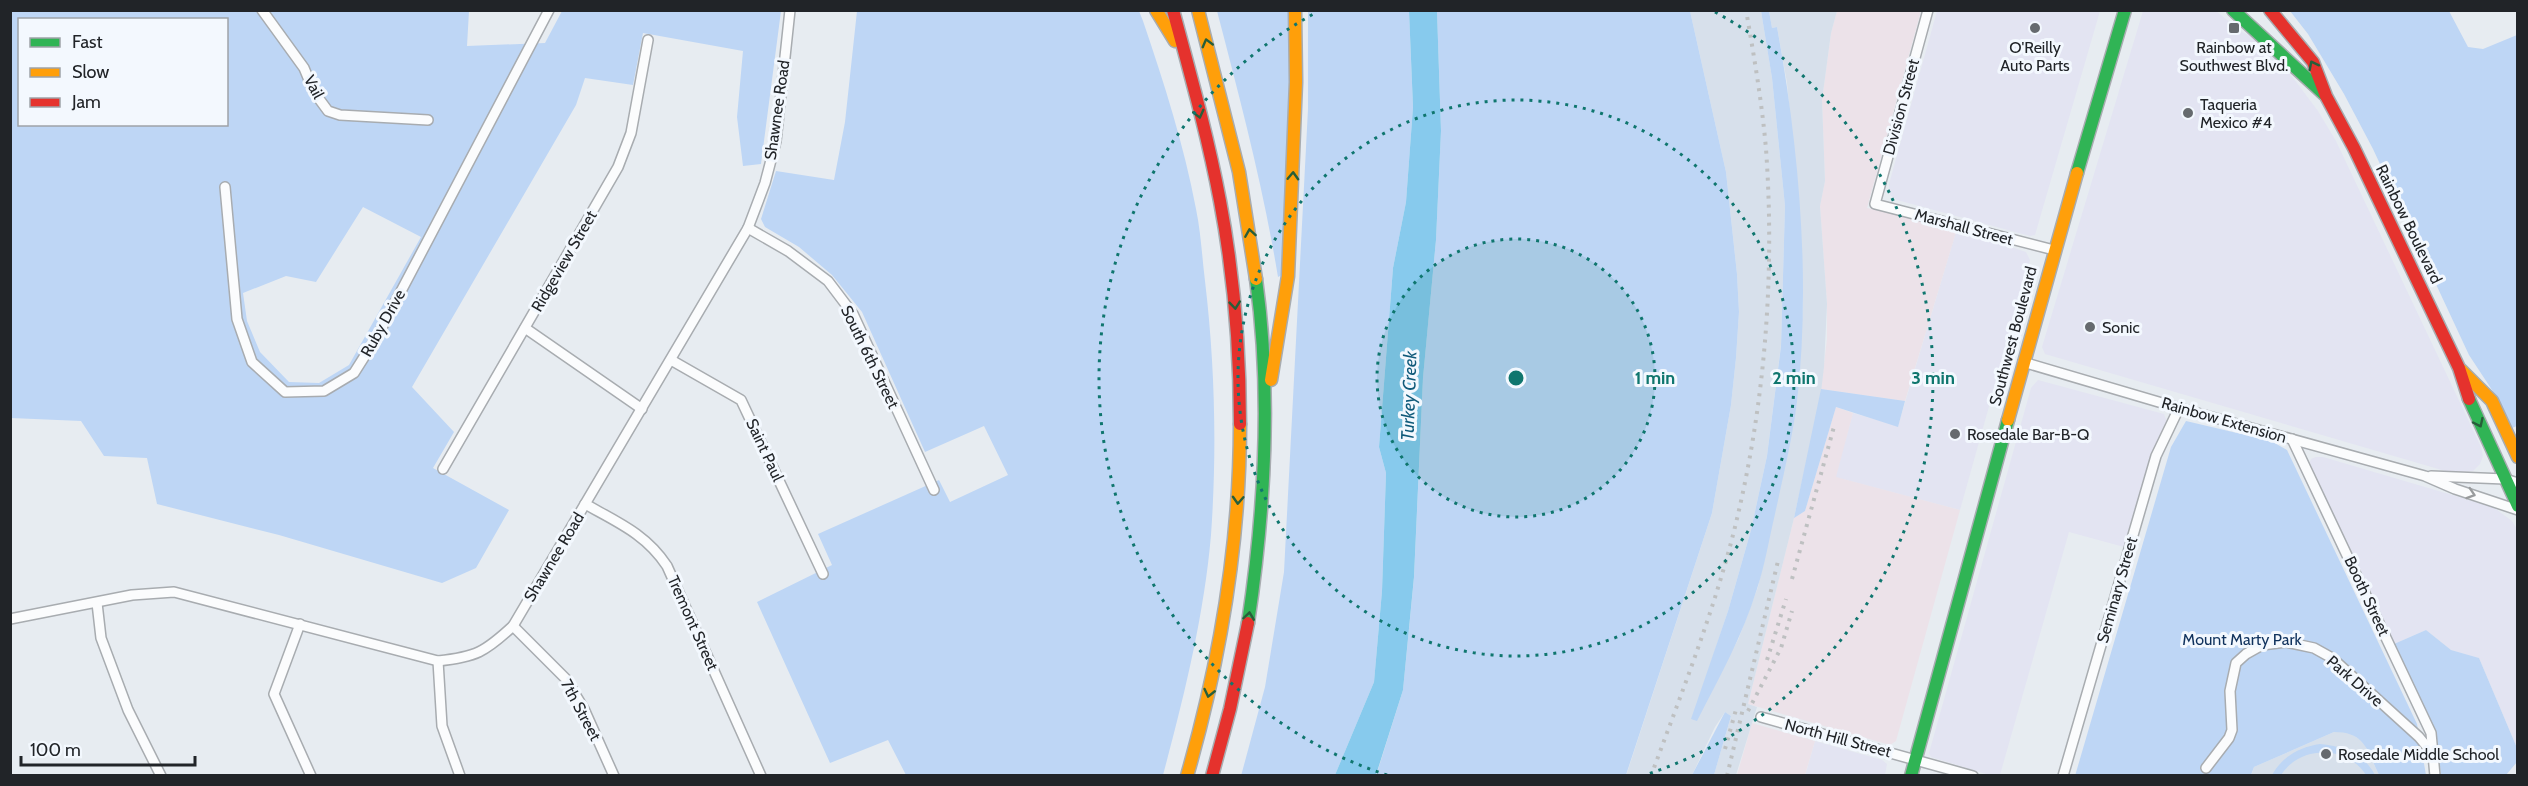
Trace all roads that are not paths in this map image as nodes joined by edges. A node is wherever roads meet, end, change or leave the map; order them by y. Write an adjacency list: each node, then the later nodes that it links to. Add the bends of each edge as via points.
1 (262, 10): 15 (street, Vail, via 304,68 327,111)
2 (549, 10): 16 (street, Ruby Drive, via 378,335 354,373 324,391 285,392 252,362 237,319)
3 (790, 10): 18 (street, Shawnee Road, via 776,141)
4 (1156, 10): 13 (main road)
5 (1173, 10): 13 (main road)
6 (1198, 10): 26 (main road, one-way to 6, via 1262,338 1249,228)
7 (1295, 10): 26 (main road, one-way to 7, via 1288,276)
8 (1928, 10): 17 (street, Division Street)
9 (2125, 10): 19 (main road, Southwest Boulevard)
10 (2233, 10): 14 (main road, Rainbow Boulevard)
11 (2270, 10): 14 (main road, Rainbow Boulevard, one-way to 11, via 2313,62)
12 (648, 40): 20 (street, Ridgeview Street, via 632,133 618,166)
13 (1185, 57): 51 (main road, one-way to 51, via 1230,261 1237,326 1241,451 1238,509 1222,631)
14 (2326, 96): 23 (main road, Rainbow Boulevard)
15 (428, 120)
16 (225, 187)
17 (1875, 204): 19 (street, Marshall Street)
18 (748, 228): 21 (street, Shawnee Road); 33 (street, South 6th Street, via 828,281 853,314)
19 (2054, 250): 22 (main road, Southwest Boulevard)
20 (525, 328): 25 (street); 29 (street, Ridgeview Street)
21 (671, 360): 25 (street, Shawnee Road); 36 (street, Saint Paul, via 741,400)
22 (2023, 362): 24 (street, Rainbow Extension); 44 (main road, Southwest Boulevard)
23 (2460, 368): 28 (main road, Rainbow Boulevard, via 2492,401); 31 (main road, Rainbow Boulevard, one-way to 31, via 2474,413)
24 (2179, 408): 27 (street, Rainbow Extension); 55 (street, Seminary Street, via 2157,456)
25 (642, 409): 34 (street, Shawnee Road)
26 (1265, 417): 52 (main road, one-way to 26, via 1248,628 1258,554)
27 (2292, 439): 30 (street, Rainbow Extension); 43 (street, Booth Street, via 2431,733)
28 (2517, 457)
29 (443, 469)
30 (2425, 476): 31 (street, Rainbow Extension); 35 (street, Rainbow Extension, one-way to 35)
31 (2505, 479): 32 (street, Rainbow Extension); 35 (main road, Rainbow Boulevard)
32 (2517, 483)
33 (934, 490)
34 (585, 504): 40 (street, Shawnee Road); 50 (street, Tremont Street, via 639,535 655,548 667,566)
35 (2517, 508)
36 (823, 574)
37 (97, 603): 38 (street, Shawnee Road); 39 (street, Shawnee Road, via 174,592); 46 (street, via 101,639 128,710)
38 (10, 619)
39 (300, 624): 41 (street, Shawnee Road); 47 (street, via 274,694)
40 (513, 626): 41 (street, Shawnee Road, via 493,645 467,658); 49 (street, 7th Street, via 566,679)
41 (438, 661): 48 (street, via 442,726)
42 (1761, 717): 44 (street, North Hill Street)
43 (2433, 754): 45 (street, Park Drive, via 2332,658 2314,648 2286,642 2262,645 2236,663 2230,691 2232,730); 56 (street, Booth Street)
44 (1916, 760): 53 (main road, Southwest Boulevard); 54 (street, North Hill Street)
45 (2206, 768)
46 (161, 776)
47 (311, 776)
48 (460, 776)
49 (614, 776)
50 (761, 776)
51 (1187, 776)
52 (1212, 776)
53 (1911, 776)
54 (1973, 776)
55 (2063, 776)
56 (2435, 776)

